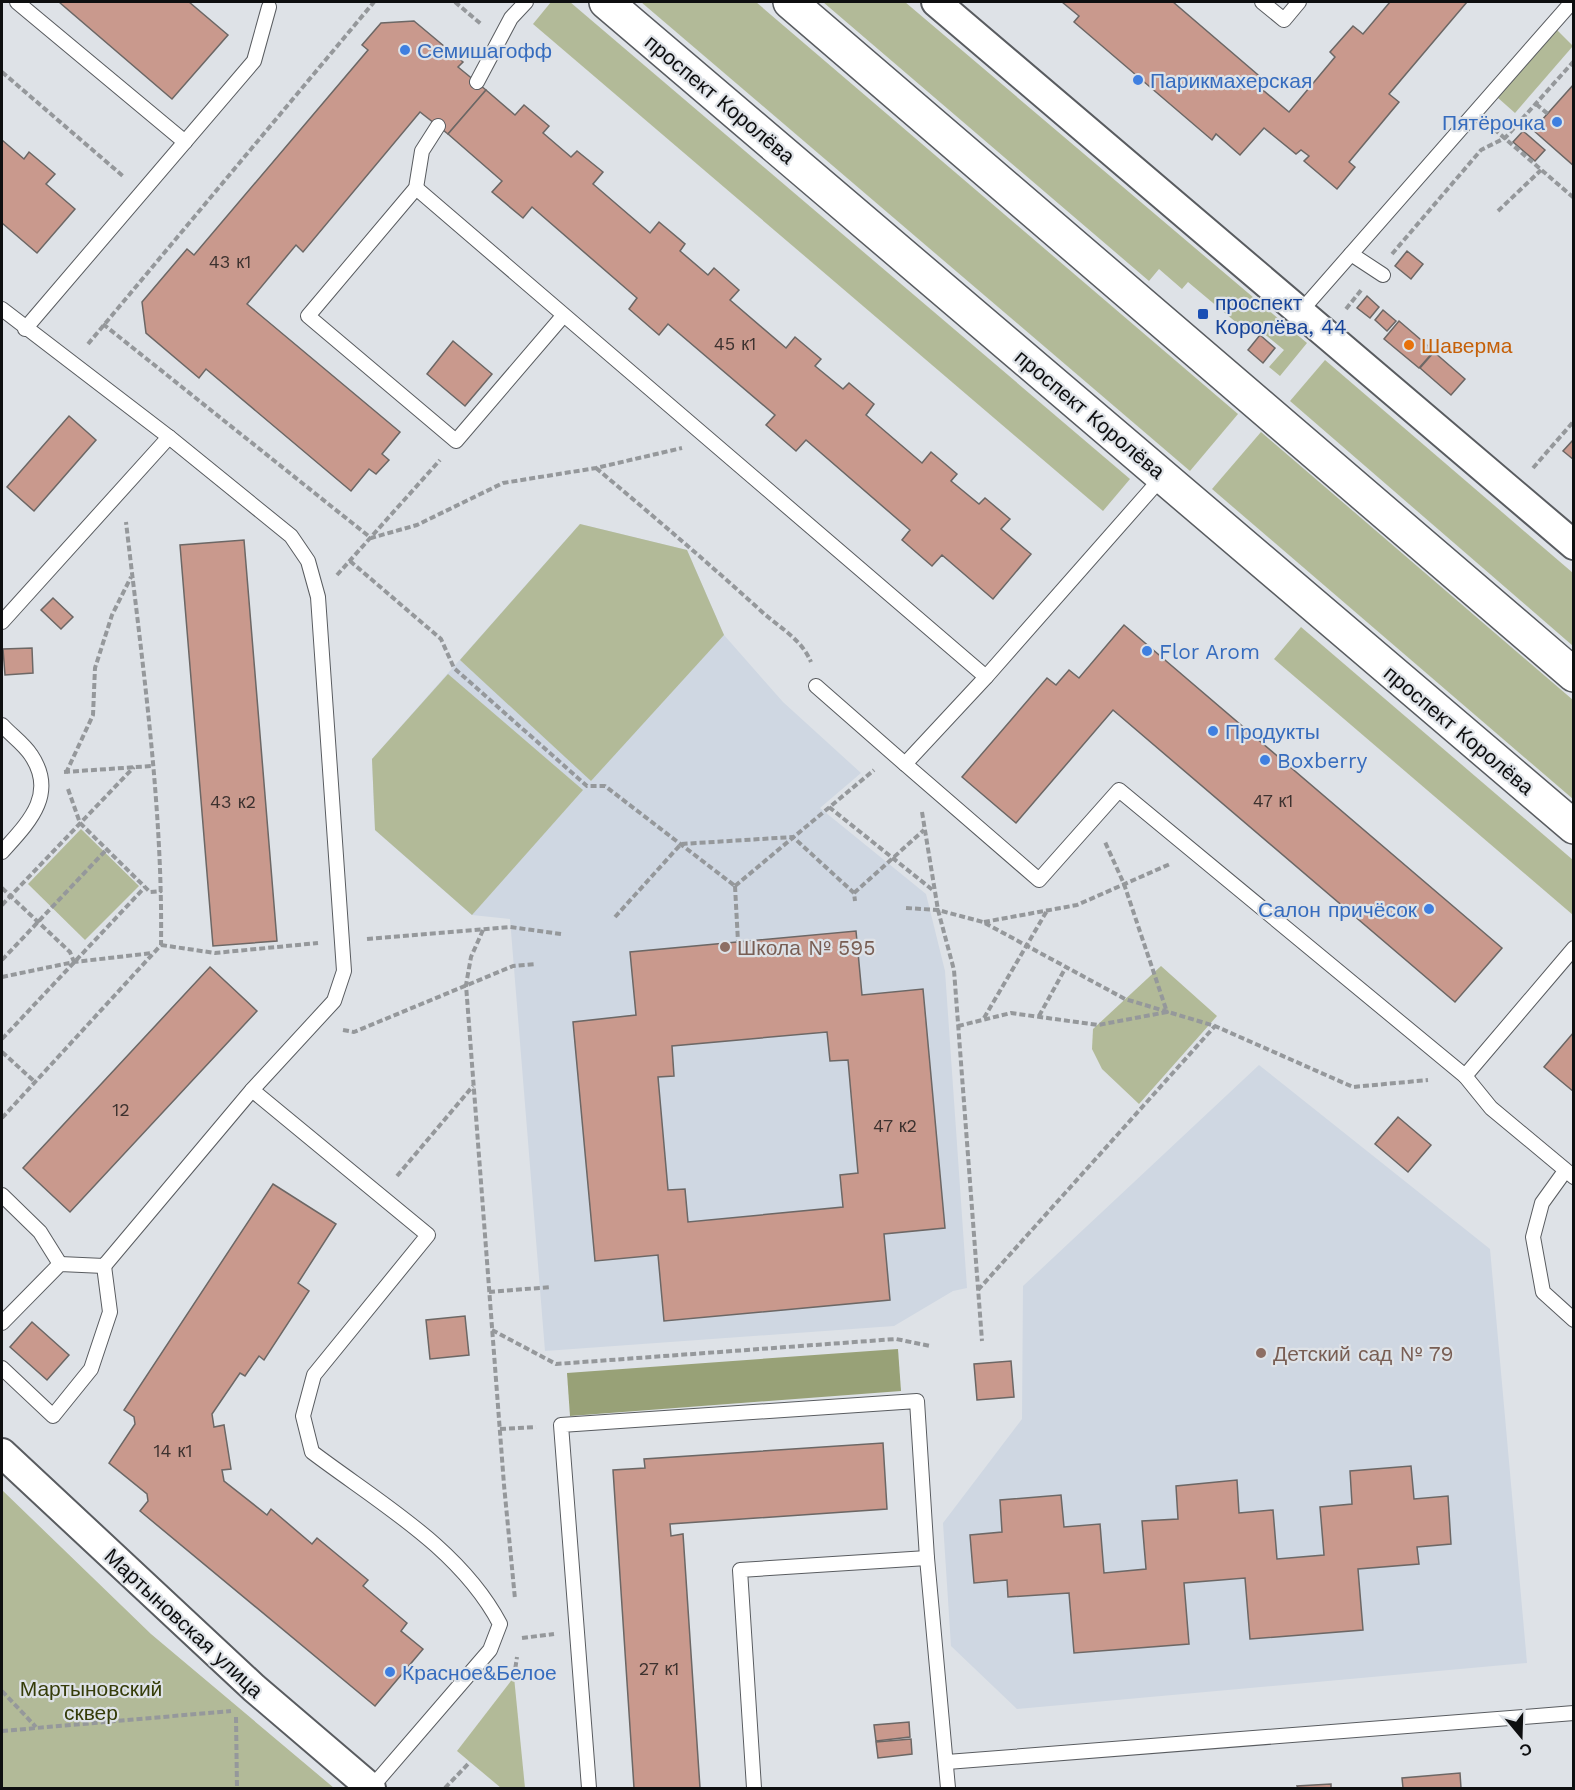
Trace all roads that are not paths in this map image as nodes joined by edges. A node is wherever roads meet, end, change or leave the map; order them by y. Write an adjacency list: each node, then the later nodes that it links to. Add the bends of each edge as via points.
1 (17, 2): 12 (lane)
2 (526, 2): 10 (lane, via 511,18)
3 (606, 2): 21 (street, проспект Королёва)
4 (790, 2): 24 (street)
5 (936, 2): 17 (street)
6 (1262, 2): 7 (lane, via 1284,20)
7 (1299, 2)
8 (1572, 2): 14 (lane)
9 (268, 3): 12 (lane, via 254,61)
10 (477, 82)
11 (438, 126): 13 (lane, via 422,150)
12 (185, 142): 19 (lane)
13 (416, 188): 18 (lane); 18 (lane, via 308,316 456,441)
14 (1351, 254): 15 (lane); 17 (lane)
15 (1380, 274)
16 (2, 309): 19 (lane)
17 (1301, 311): 22 (street)
18 (563, 316): 25 (lane)
19 (25, 329): 20 (lane)
20 (169, 437): 23 (lane); 33 (lane, via 291,536 308,561 318,597 344,971 334,1001)
21 (1163, 476): 25 (lane); 29 (street, проспект Королёва)
22 (1574, 545)
23 (2, 622)
24 (1574, 675)
25 (986, 677): 28 (lane)
26 (816, 686): 28 (lane)
27 (2, 725): 30 (lane, via 31,756 39,775 41,798 32,820)
28 (905, 764): 32 (lane, via 1039,880 1119,790)
29 (1574, 827)
30 (2, 852)
31 (1574, 948): 32 (lane)
32 (1465, 1076): 34 (lane, via 1491,1108)
33 (252, 1089): 37 (lane); 45 (lane, via 428,1235 314,1375 303,1416 312,1452 446,1553 487,1600 500,1624 490,1650)
34 (1569, 1174): 38 (lane, via 1542,1203 1533,1237 1543,1292)
35 (2, 1195): 36 (lane, via 40,1232)
36 (60, 1264): 37 (lane); 39 (lane)
37 (104, 1266): 40 (lane, via 110,1312 91,1369 53,1416)
38 (1574, 1320)
39 (2, 1323)
40 (2, 1368)
41 (2, 1453): 45 (street, Мартыновская улица, via 254,1688)
42 (927, 1558): 44 (lane); 46 (lane, via 917,1401 561,1425); 47 (lane, via 740,1570)
43 (1574, 1713): 44 (lane)
44 (947, 1762): 48 (lane)
45 (371, 1788)
46 (589, 1788)
47 (754, 1788)
48 (948, 1788)

